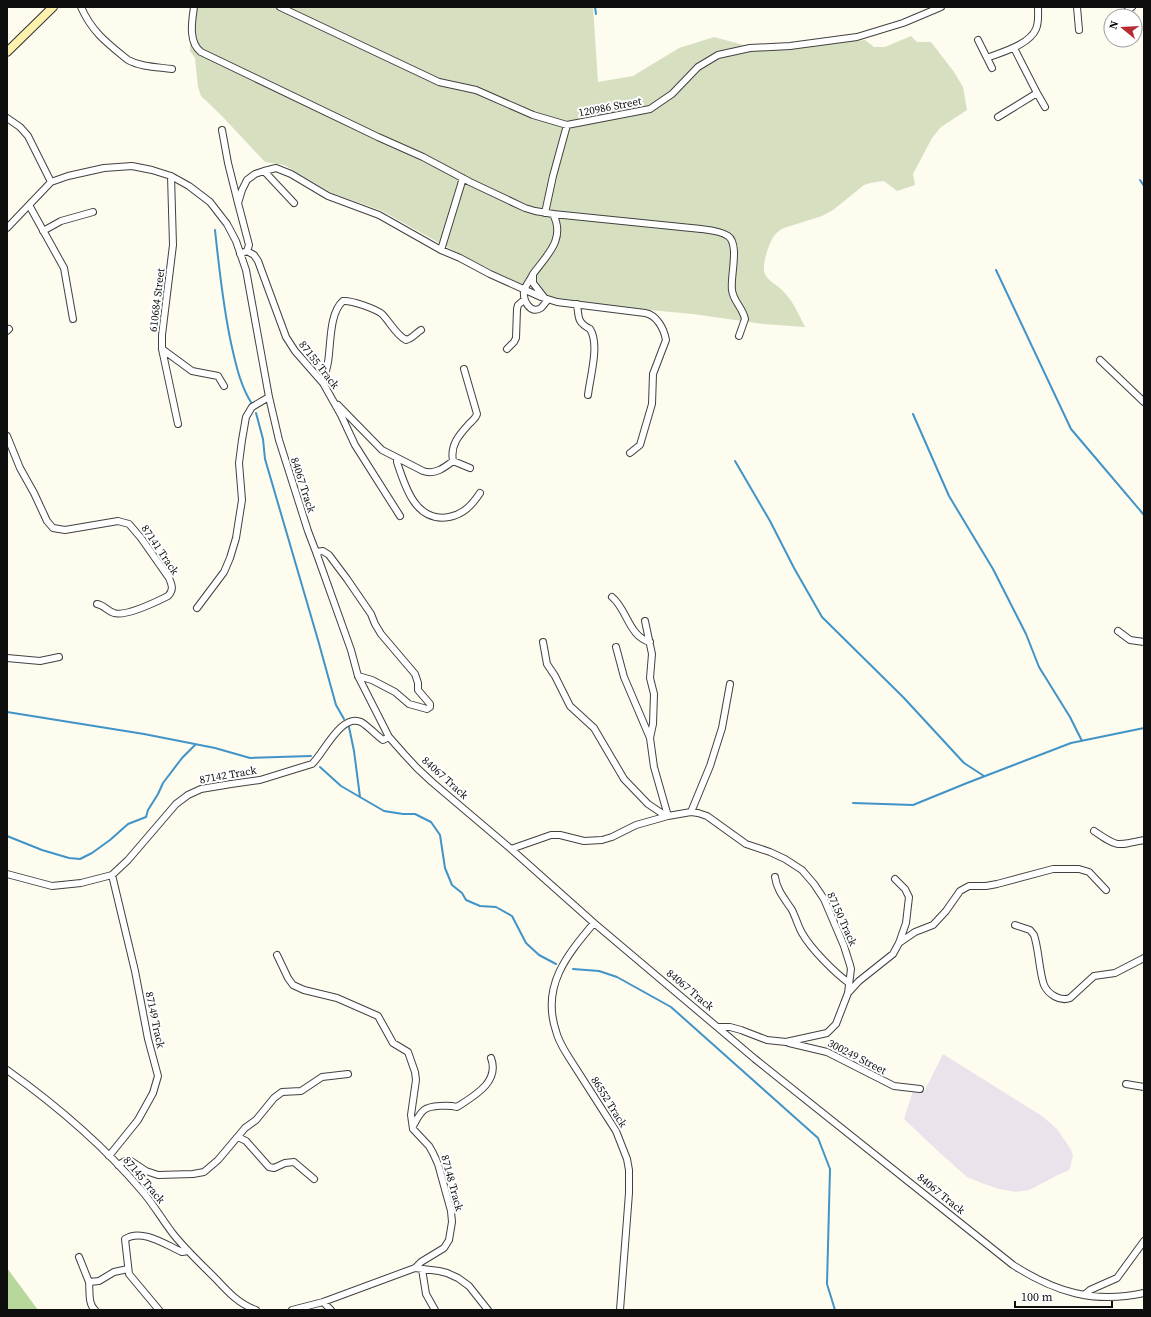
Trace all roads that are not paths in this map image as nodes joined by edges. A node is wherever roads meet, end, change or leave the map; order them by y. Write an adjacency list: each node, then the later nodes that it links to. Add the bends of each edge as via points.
1 (52, 7): 11 (main road)
2 (81, 7): 14 (street, via 94,30 132,63)
3 (194, 7): 23 (street, via 192,31 197,49 201,52)
4 (280, 7): 19 (street, 120986 Street, via 439,82 476,90 533,115)
5 (941, 7): 19 (street, 120986 Street, via 903,23 857,37 790,46 750,48 718,55 698,67 672,94 650,109)
6 (1038, 7): 10 (street, via 1036,30)
7 (1077, 7): 8 (street)
8 (1079, 30)
9 (978, 40): 12 (street)
10 (1014, 48): 12 (street); 15 (street)
11 (7, 52)
12 (987, 58): 13 (street)
13 (992, 68)
14 (172, 69)
15 (1037, 93): 16 (street); 17 (street)
16 (1045, 107)
17 (998, 117)
18 (7, 118): 24 (street, via 28,136)
19 (567, 125): 29 (street)
20 (222, 130): 26 (street)
21 (264, 171): 25 (street); 26 (street, via 247,180); 33 (street, via 280,169 328,196 379,215)
22 (171, 176): 24 (street, 84067 Track, via 143,168 119,166 86,171); 35 (street, 84067 Track, via 197,191 217,210 232,232); 44 (street, 610684 Street, via 174,245)
23 (463, 178): 29 (street, via 534,212); 33 (street)
24 (51, 182): 27 (street)
25 (294, 202)
26 (238, 203): 34 (street, via 249,244)
27 (29, 206): 31 (street); 32 (street)
28 (93, 212): 32 (street, via 62,221)
29 (546, 213): 30 (street)
30 (553, 214): 36 (street, via 556,243); 43 (street, via 701,229 728,236 734,246 733,295 745,319)
31 (7, 228)
32 (43, 231): 41 (street, via 64,268)
33 (440, 250): 37 (street)
34 (247, 251): 35 (street); 48 (street, 87155 Track, via 258,261 286,337)
35 (240, 254): 51 (street, 84067 Track, via 251,288)
36 (533, 274): 37 (street); 38 (street, via 533,283)
37 (524, 290): 38 (street); 39 (street)
38 (546, 299): 39 (street, via 542,307 535,310 526,305); 40 (street)
39 (524, 300): 45 (street, via 517,308 515,341)
40 (577, 304): 50 (street, via 580,322 590,329 594,341); 56 (street, via 649,313 660,324 666,337 652,374 652,404 640,445)
41 (73, 319)
42 (421, 330): 48 (street, via 406,340 380,313 353,302 343,301 337,307 334,316)
43 (739, 336)
44 (162, 349): 49 (street, via 192,371 218,376); 54 (street, 610684 Street)
45 (507, 349)
46 (1100, 360): 53 (street)
47 (464, 370): 58 (street, via 477,416 454,442)
48 (323, 383): 52 (street, 87155 Track)
49 (224, 386)
50 (588, 395)
51 (270, 397): 62 (street, 84067 Track, via 286,464); 65 (street, via 252,407 246,417 239,463 242,500 236,538 224,572)
52 (332, 397): 57 (street, via 376,445); 61 (street, 87155 Track, via 355,445)
53 (1144, 402)
54 (178, 424)
55 (7, 436): 64 (street, 87141 Track, via 20,468 53,528 65,530 118,522 129,524 172,585 172,592 168,596 128,612 115,613)
56 (630, 453)
57 (397, 458): 58 (street, via 430,473 442,469); 60 (street, via 405,487 411,498 429,515 444,518 462,513)
58 (453, 461): 59 (street)
59 (470, 468)
60 (480, 493)
61 (400, 516)
62 (316, 552): 74 (street, 84067 Track); 74 (street, via 323,551 328,555 347,579 371,614 381,634 415,674 418,690 430,707 427,709 409,704 395,692)
63 (612, 596): 69 (street, via 638,636)
64 (97, 604)
65 (197, 608)
66 (645, 620): 69 (street)
67 (1118, 631): 70 (street, via 1130,640)
68 (543, 642): 79 (street, via 547,664 570,706 594,728 624,779 648,804)
69 (650, 642): 77 (street, via 650,678 654,694)
70 (1144, 642)
71 (616, 647): 77 (street, via 624,677)
72 (59, 657): 73 (street, via 40,661)
73 (7, 658)
74 (358, 676): 76 (street, 84067 Track)
75 (730, 684): 78 (street, via 722,728 710,766)
76 (389, 737): 82 (street, 84067 Track, via 417,768); 84 (street, 87142 Track, via 383,740 363,723 349,722 339,729 312,764 260,780 194,792 176,804)
77 (650, 738): 79 (street, via 654,766)
78 (690, 812): 79 (street, 87150 Track); 93 (street, 87150 Track, via 707,816 746,844 785,859 807,875 824,899 844,946 851,970)
79 (667, 816): 82 (street, 87150 Track, via 636,825 602,840 584,841 560,835)
80 (1094, 831): 81 (street, via 1118,845)
81 (1144, 840)
82 (511, 849): 88 (street, 84067 Track)
83 (7, 874): 84 (street, 87142 Track, via 52,886 81,883)
84 (112, 875): 105 (street, 87149 Track, via 158,1076 153,1094 138,1120)
85 (775, 877): 93 (street, via 776,886 807,940)
86 (895, 879): 90 (street, via 905,889 908,897 906,923)
87 (1106, 890): 90 (street, via 1089,872 1082,869 1053,869 990,886 969,886 960,891 933,925 915,932)
88 (594, 923): 95 (street, 84067 Track); 126 (street, 86552 Track, via 561,967 552,995 552,1008 555,1028 561,1043 616,1131 627,1159 629,1193)
89 (1015, 925): 92 (street, via 1030,930 1034,935 1044,985 1059,999 1070,998 1094,976 1113,974)
90 (900, 943): 94 (street, via 893,954)
91 (277, 955): 103 (street, via 293,985 337,998 378,1016 393,1043 408,1052 416,1080 411,1116)
92 (1144, 958)
93 (849, 983): 94 (street, 87150 Track)
94 (848, 993): 96 (street, 87150 Track, via 830,1030 819,1036)
95 (718, 1027): 96 (street, 87150 Track, via 730,1027 766,1040); 116 (street, 84067 Track, via 1013,1265 1065,1292)
96 (786, 1042): 102 (street, 300249 Street, via 828,1052 894,1086)
97 (491, 1058): 103 (street, via 494,1072 481,1090 457,1107 451,1105 426,1109)
98 (7, 1070): 105 (street, 87145 Track, via 63,1114)
99 (348, 1074): 104 (street, via 322,1077 301,1091 282,1092)
100 (1126, 1084): 101 (street)
101 (1144, 1088)
102 (920, 1089)
103 (413, 1126): 111 (street, 87148 Track, via 429,1146 438,1164 452,1222 449,1240 444,1248)
104 (238, 1137): 106 (street, via 208,1170 200,1174 158,1174 146,1171 131,1161); 107 (street, via 246,1141 269,1167 294,1162)
105 (109, 1156): 106 (street, 87145 Track)
106 (118, 1165): 109 (street, 87145 Track, via 143,1192)
107 (314, 1179)
108 (1144, 1241): 116 (street, via 1117,1278)
109 (188, 1251): 112 (street, via 182,1252 144,1236 126,1238 124,1242); 118 (street, 87145 Track)
110 (79, 1257): 114 (street)
111 (415, 1268): 113 (street); 117 (street)
112 (128, 1269): 114 (street, via 114,1272 99,1281); 120 (street, via 129,1274)
113 (422, 1269): 124 (street, via 426,1294); 125 (street, via 447,1273 458,1278 469,1286)
114 (89, 1282): 119 (street, via 90,1303)
115 (1144, 1293): 116 (street, 84067 Track, via 1122,1297)
116 (1084, 1295)
117 (324, 1302): 122 (street); 123 (street)
118 (247, 1308): 121 (street, 87145 Track)
119 (95, 1310)
120 (159, 1310)
121 (256, 1310)
122 (292, 1310)
123 (330, 1310)
124 (435, 1310)
125 (488, 1310)
126 (620, 1310)

